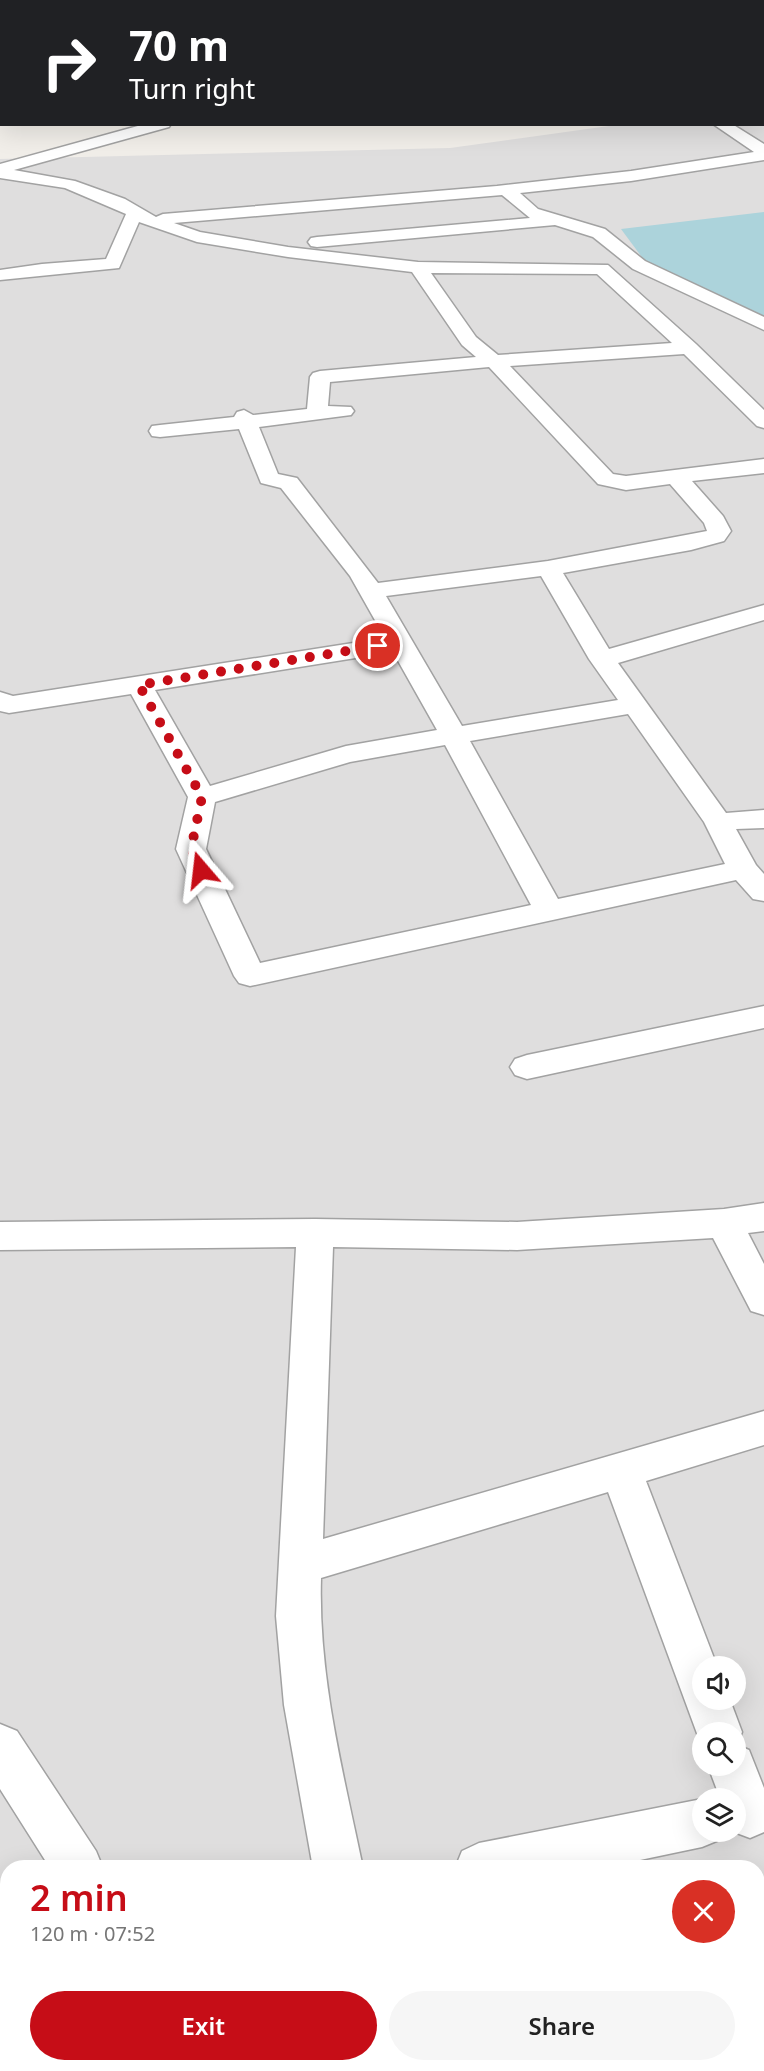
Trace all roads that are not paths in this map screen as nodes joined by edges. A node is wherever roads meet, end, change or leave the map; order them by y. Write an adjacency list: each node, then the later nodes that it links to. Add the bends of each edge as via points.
1 (158, 126): 4 (street)
2 (723, 126): 3 (street)
3 (764, 153): 5 (street, via 631,176)
4 (0, 172): 6 (street, via 69,184)
5 (506, 190): 6 (street); 7 (street, via 532,213)
6 (142, 216): 8 (street, via 197,237); 10 (street, via 113,264)
7 (552, 221): 8 (street); 11 (street, via 599,233 639,265)
8 (259, 248): 9 (street)
9 (418, 267): 12 (street, via 603,269); 13 (street, via 469,341)
10 (0, 275)
11 (764, 324)
12 (689, 348): 13 (street); 17 (street)
13 (494, 361): 15 (street, via 320,377); 20 (street, via 606,479 627,483)
14 (344, 411): 15 (street)
15 (317, 414): 16 (street)
16 (245, 419): 18 (street); 22 (street, via 269,478 289,483)
17 (764, 422)
18 (160, 431)
19 (764, 466): 20 (street)
20 (676, 477): 21 (street, via 715,521 719,531 716,536)
21 (548, 568): 22 (street); 25 (street)
22 (370, 591): 24 (street)
23 (763, 614): 25 (street)
24 (400, 643): 26 (street); 29 (street)
25 (602, 659): 28 (street)
26 (139, 685): 27 (street); 30 (street)
27 (3, 705)
28 (634, 705): 29 (street); 32 (street)
29 (454, 736): 30 (street, via 346,754); 35 (street)
30 (202, 797): 35 (street, via 191,849 250,976)
31 (764, 819): 32 (street)
32 (718, 822): 33 (street)
33 (743, 868): 34 (street); 35 (street)
34 (764, 892)
35 (549, 910)
36 (764, 1017): 37 (street)
37 (527, 1067)
38 (764, 1217): 39 (street)
39 (724, 1223): 40 (street, via 517,1236); 42 (street)
40 (315, 1233): 41 (street); 45 (street)
41 (0, 1236)
42 (764, 1300)
43 (764, 1428): 44 (street)
44 (621, 1470): 45 (street); 46 (street)
45 (300, 1565): 52 (street, via 298,1616 306,1705)
46 (692, 1660)
47 (0, 1747): 51 (street)
48 (736, 1776): 49 (street)
49 (750, 1814)
50 (692, 1825): 53 (street)
51 (74, 1860)
52 (336, 1860)
53 (519, 1860)

